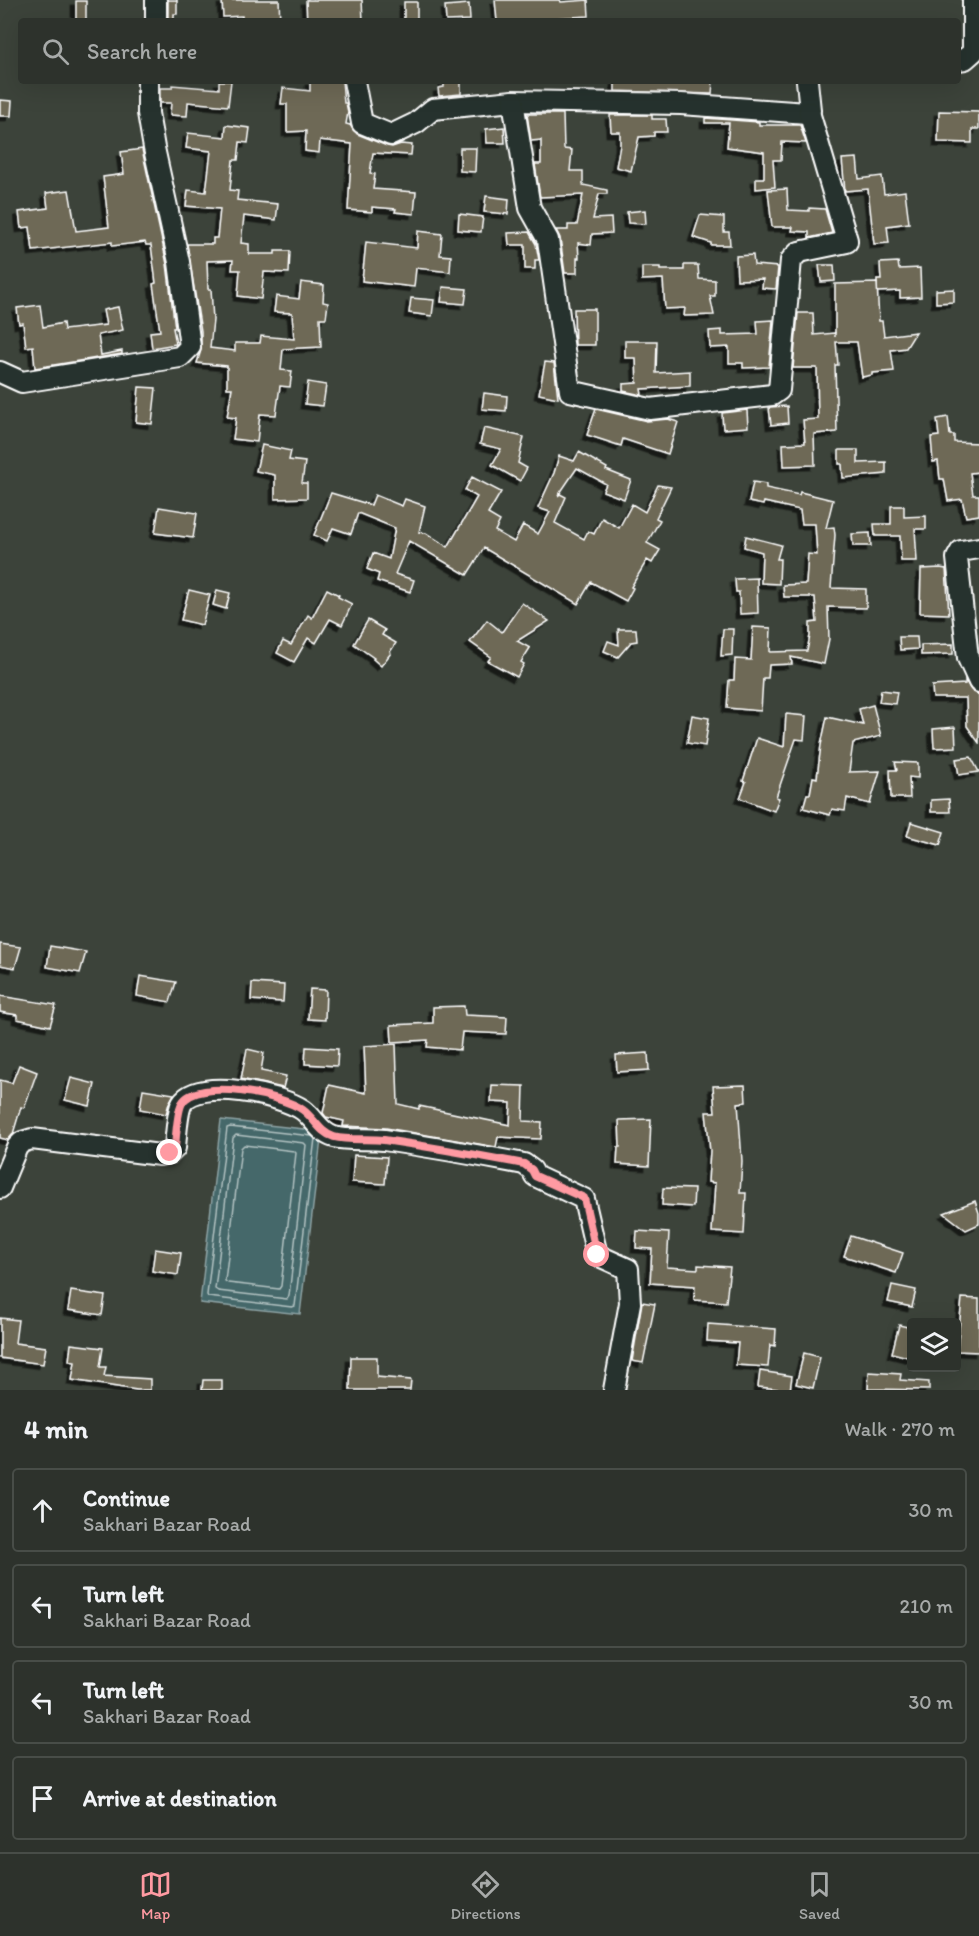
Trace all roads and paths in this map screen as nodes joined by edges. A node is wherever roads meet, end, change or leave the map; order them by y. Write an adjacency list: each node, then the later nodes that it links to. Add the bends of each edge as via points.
1 (156, 0): 3 (street)
2 (973, 0): 4 (street, via 973,52)
3 (156, 18)
4 (961, 60)
5 (148, 84): 10 (street, via 148,113 180,262 190,347 180,357 22,382)
6 (355, 84): 8 (street, via 362,123 391,135 433,109)
7 (807, 84): 9 (street)
8 (513, 101): 9 (street, via 681,104); 9 (street, via 530,208 548,240 570,391 650,409 772,395 779,390 791,260 799,252 847,242)
9 (809, 112)
10 (0, 372)
11 (979, 548): 12 (street, via 961,551 957,558 968,658)
12 (979, 682)
13 (0, 1188): 14 (street, via 17,1147 32,1139 170,1153 175,1148 182,1104 191,1094 208,1089 285,1101 303,1110 321,1130 334,1137 454,1150 524,1164 535,1176 584,1198 597,1255 628,1269 630,1303)
14 (614, 1390)

